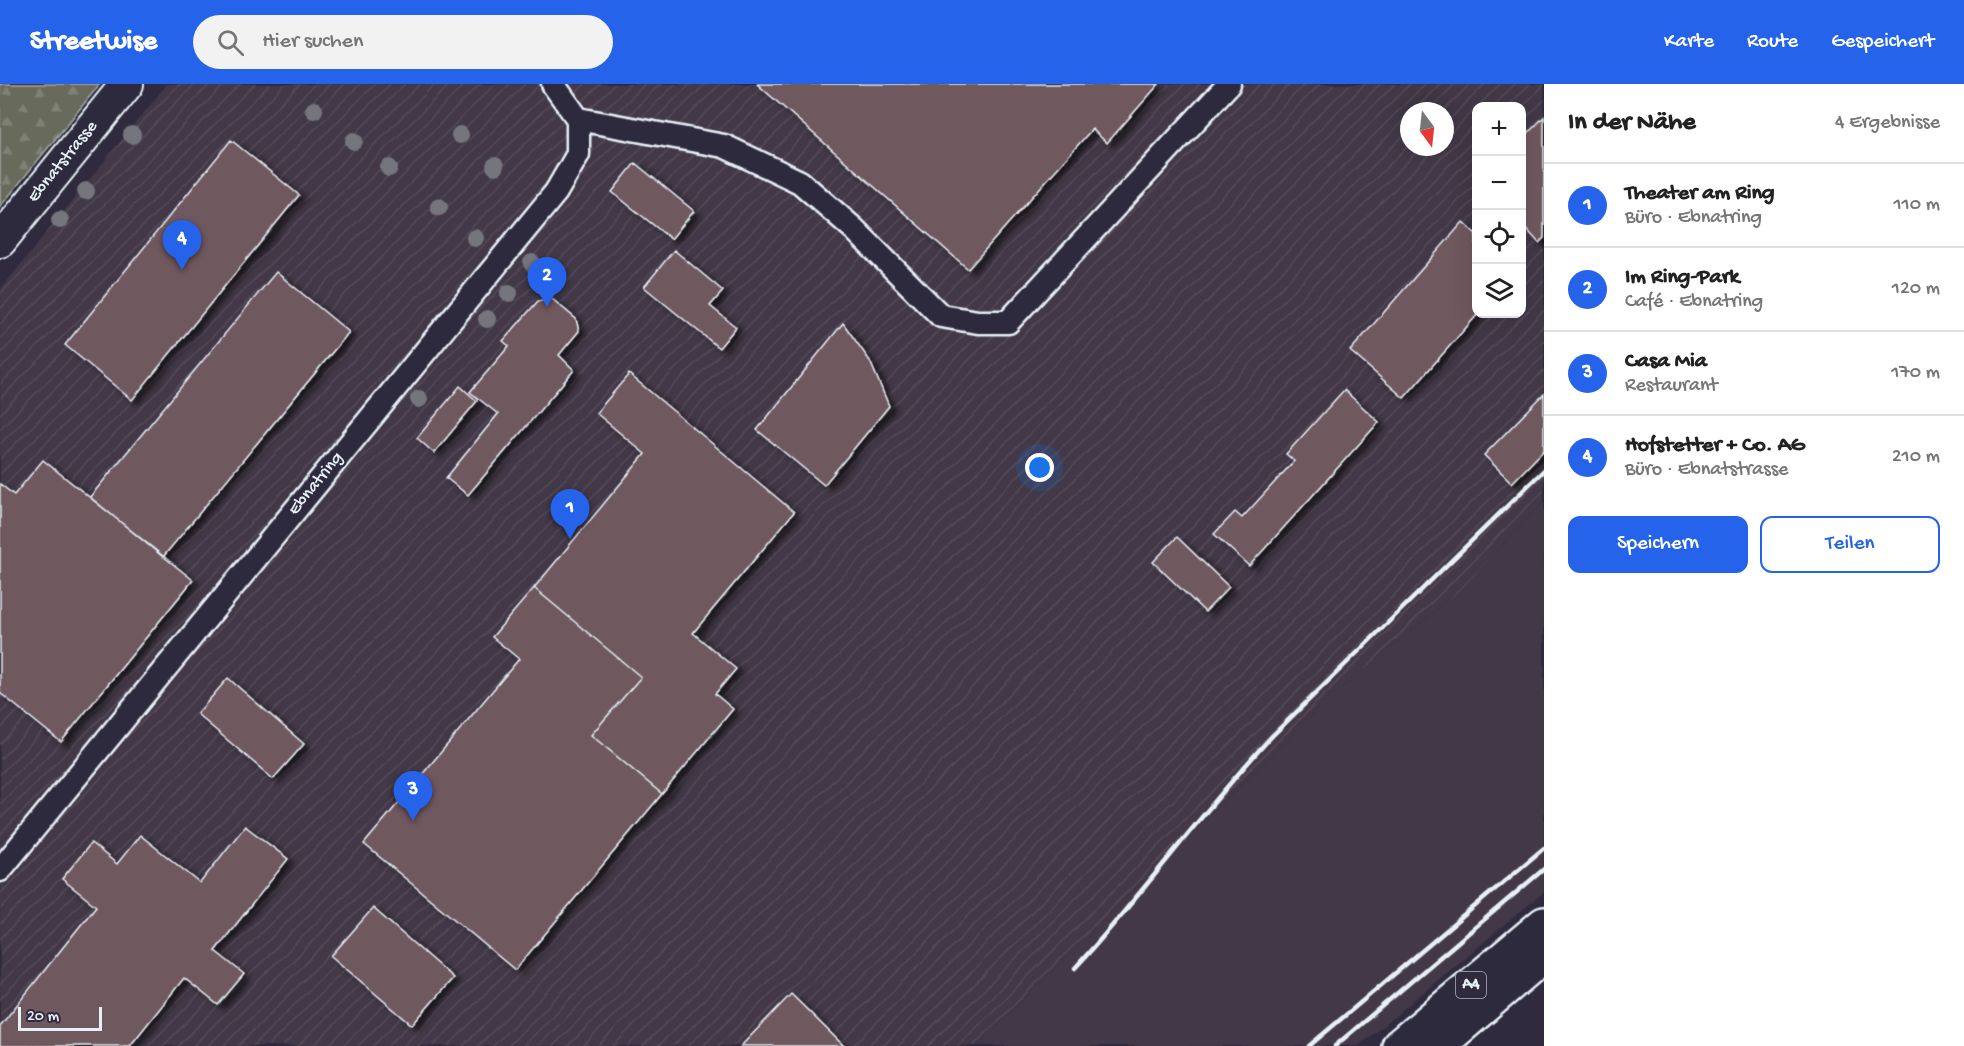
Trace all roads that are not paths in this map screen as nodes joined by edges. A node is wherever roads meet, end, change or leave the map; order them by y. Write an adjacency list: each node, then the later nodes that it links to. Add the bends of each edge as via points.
1 (127, 84): 5 (street, Ebnatstrasse)
2 (553, 84): 4 (street)
3 (1229, 84): 4 (street, via 1008,322 941,316 854,228 800,182 724,146)
4 (578, 119): 6 (street, Ebnatring, via 578,154 556,192)
5 (0, 241)
6 (0, 870)
7 (1544, 924): 10 (highway, A4)
8 (1544, 955): 11 (highway, A4)
9 (1544, 973): 12 (highway)
10 (1399, 1046)
11 (1438, 1046)
12 (1471, 1046)

